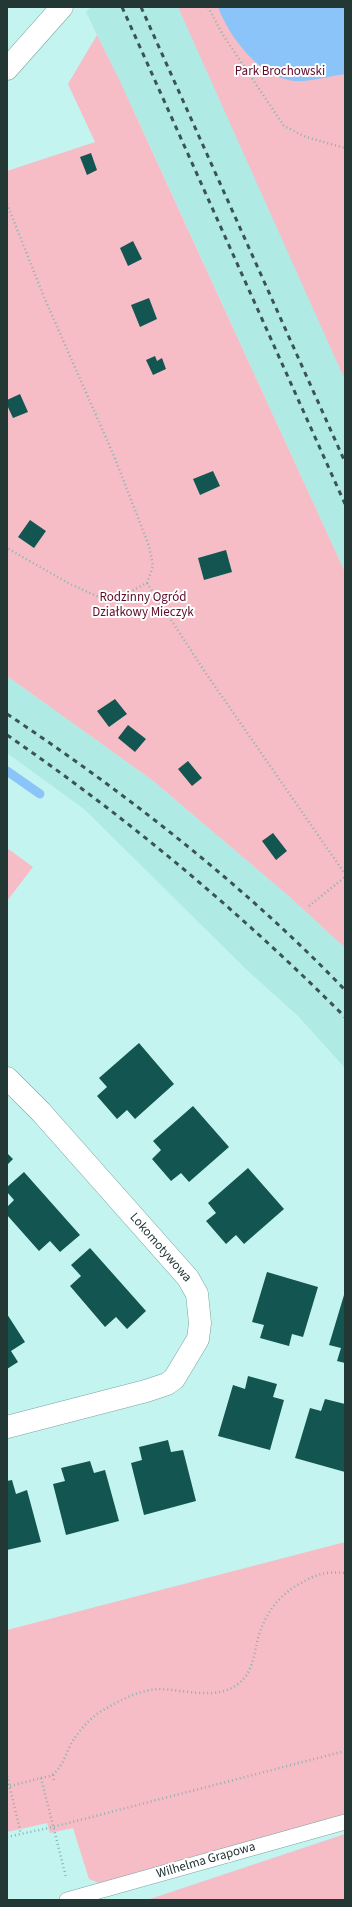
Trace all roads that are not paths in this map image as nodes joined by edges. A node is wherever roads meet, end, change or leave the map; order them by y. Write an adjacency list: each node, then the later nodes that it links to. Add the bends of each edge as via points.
1 (62, 7): 2 (street)
2 (7, 69)
3 (7, 1078): 4 (street, Lokomotywowa, via 42,1112 188,1278 197,1294 200,1323 198,1339 174,1378 167,1384)
4 (7, 1428)
5 (345, 1822): 6 (lane, Wilhelma Grapowa)
6 (69, 1900)

